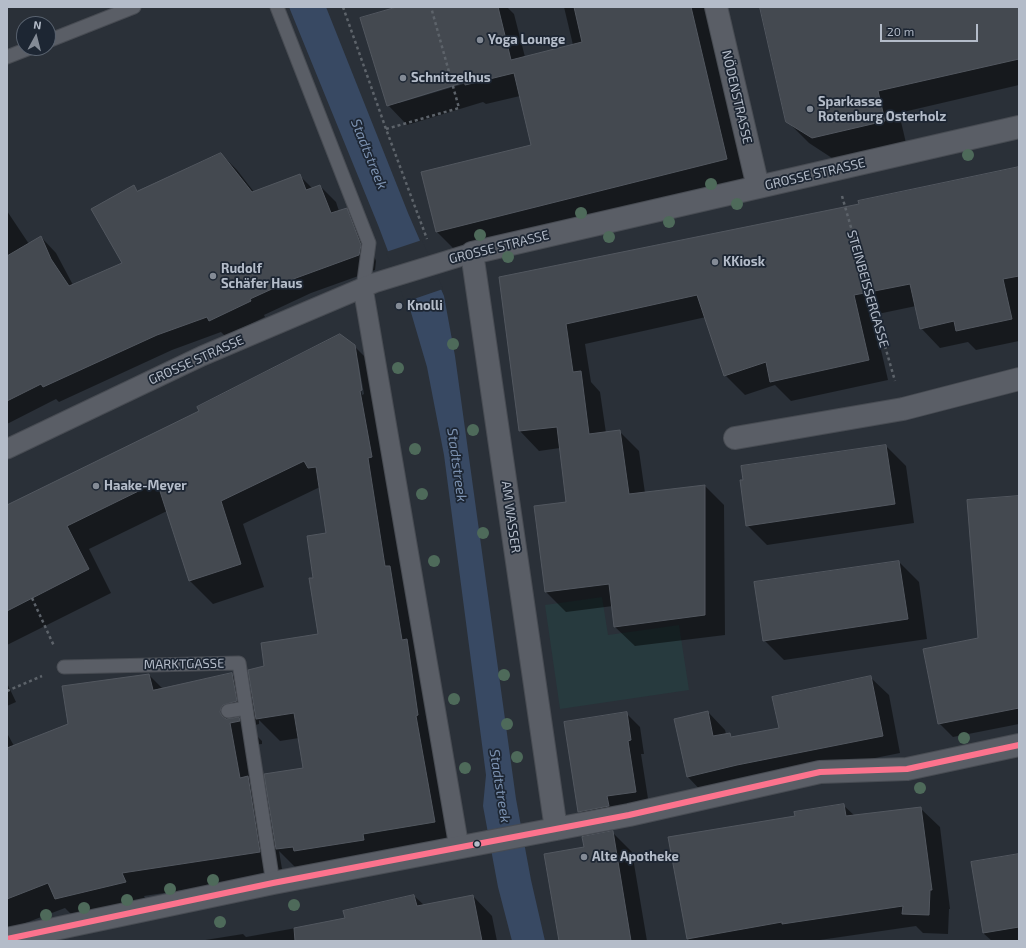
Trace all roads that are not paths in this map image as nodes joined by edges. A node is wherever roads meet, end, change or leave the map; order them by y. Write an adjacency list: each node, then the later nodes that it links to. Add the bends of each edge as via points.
1 (134, 7): 4 (lane)
2 (277, 7): 8 (lane, via 369,243)
3 (716, 7): 6 (street, NÖDENSTRASSE)
4 (56, 38)
5 (1019, 127): 6 (street, GROSSE STRASSE)
6 (758, 187): 7 (street, GROSSE STRASSE)
7 (472, 253): 8 (street, GROSSE STRASSE); 16 (street, AM WASSER)
8 (369, 286): 11 (street, GROSSE STRASSE, via 202,356); 17 (street)
9 (1019, 379): 10 (street, via 903,409)
10 (735, 438)
11 (7, 449)
12 (64, 667): 13 (lane, MARKTGASSE, via 239,662)
13 (246, 708): 14 (lane); 18 (lane, MARKTGASSE)
14 (228, 711)
15 (1019, 746): 16 (street, via 908,769 820,772 629,816)
16 (547, 831): 17 (street)
17 (459, 847): 18 (street)
18 (273, 883): 19 (street)
19 (7, 939)

